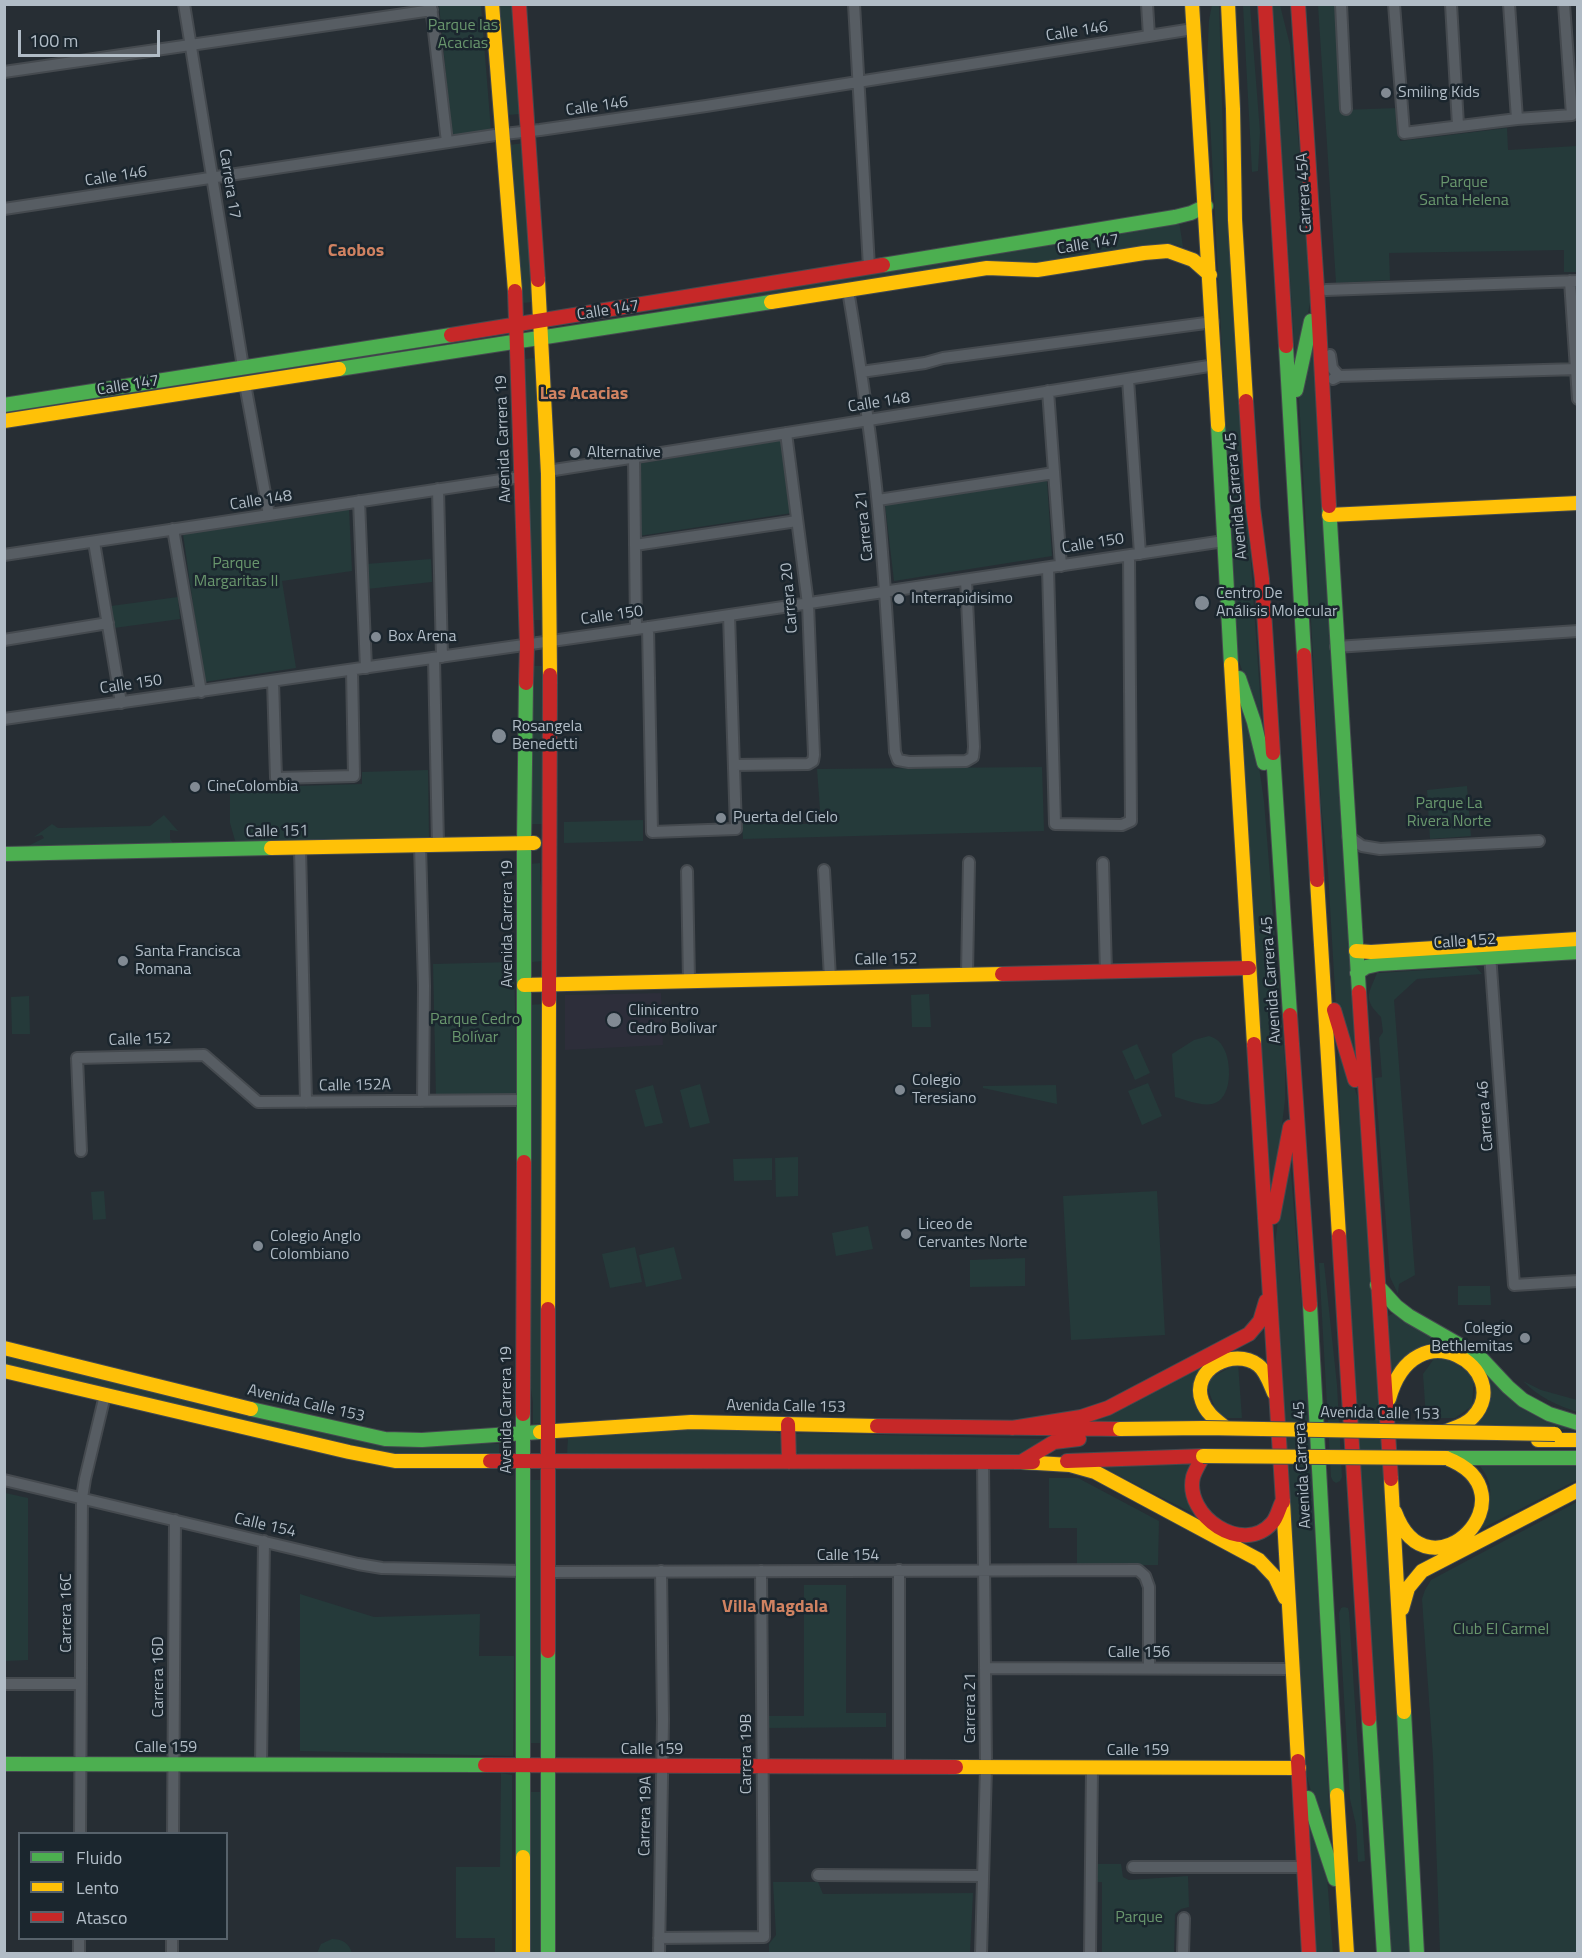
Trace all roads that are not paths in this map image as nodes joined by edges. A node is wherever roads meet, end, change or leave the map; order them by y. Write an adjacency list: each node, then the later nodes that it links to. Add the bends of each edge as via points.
1 (184, 4): 22 (street, Carrera 17)
2 (492, 4): 31 (main road, Avenida Carrera 19)
3 (519, 4): 30 (main road)
4 (854, 4): 25 (street)
5 (1147, 4): 20 (street)
6 (1192, 4): 19 (main road, Avenida Carrera 45)
7 (1228, 4): 103 (main road, Avenida Carrera 45, via 1252,500 1262,579)
8 (1265, 4): 59 (main road)
9 (1286, 4): 23 (main road)
10 (1298, 4): 23 (main road)
11 (1308, 4): 39 (street, Carrera 45A)
12 (1341, 4): 27 (street)
13 (1394, 4): 29 (street, via 1404,133)
14 (1451, 4): 29 (street)
15 (1509, 4): 28 (street)
16 (1564, 4): 21 (street)
17 (431, 7): 22 (street); 32 (street)
18 (1207, 14): 26 (main road)
19 (1193, 29): 20 (street, Calle 146); 26 (main road, Avenida Carrera 45)
20 (1149, 36): 25 (street, Calle 146)
21 (1572, 41): 28 (street, via 1572,115)
22 (191, 45): 24 (street); 33 (street, Carrera 17)
23 (1301, 65): 39 (main road)
24 (4, 72)
25 (859, 82): 30 (street, Calle 146); 36 (street)
26 (1199, 98): 34 (main road, Avenida Carrera 45)
27 (1346, 109)
28 (1517, 119): 29 (street)
29 (1458, 125)
30 (529, 132): 31 (street, Calle 146); 43 (main road)
31 (503, 134): 32 (street, Calle 146); 45 (main road, Avenida Carrera 19)
32 (447, 142): 33 (street, Calle 146)
33 (212, 178): 35 (street, Calle 146); 49 (street, Carrera 17)
34 (1206, 206): 36 (main road, Calle 147, via 1185,215); 37 (main road, Avenida Carrera 45)
35 (4, 209)
36 (869, 267): 41 (main road, Calle 147)
37 (1210, 275): 40 (main road, Calle 147, via 1185,256 1158,251 1037,270 987,268); 44 (main road, Avenida Carrera 45)
38 (1574, 281): 39 (street); 50 (street)
39 (1321, 289): 52 (street, Carrera 45A, via 1330,363); 55 (main road); 59 (main road)
40 (848, 290): 42 (main road, Calle 147); 51 (street, Carrera 21)
41 (652, 303): 42 (main road); 43 (main road, Calle 147)
42 (654, 320): 46 (main road, Calle 147)
43 (540, 321): 45 (main road, Calle 147); 46 (main road)
44 (1213, 322): 48 (main road, Avenida Carrera 45); 51 (street)
45 (516, 325): 47 (main road, Avenida Carrera 19); 49 (main road, Calle 147)
46 (541, 338): 47 (main road, Calle 147); 64 (main road)
47 (517, 342): 54 (main road, Calle 147); 66 (main road, Avenida Carrera 19)
48 (1215, 365): 53 (street, Calle 148); 75 (main road, Avenida Carrera 45)
49 (243, 368): 58 (main road, Calle 147)
50 (1577, 369): 52 (street); 57 (street)
51 (861, 372): 60 (street, Carrera 21)
52 (1339, 376): 55 (street)
53 (1128, 379): 56 (street, Calle 148); 79 (street)
54 (245, 384): 61 (main road, Calle 147); 71 (street)
55 (1322, 390): 72 (main road)
56 (1048, 391): 60 (street, Calle 148); 65 (street)
57 (1578, 399)
58 (4, 405)
59 (1291, 419): 123 (main road)
60 (868, 420): 62 (street, Calle 148); 68 (street, Carrera 21)
61 (4, 421)
62 (786, 433): 63 (street, Calle 148); 73 (street, Carrera 20)
63 (634, 457): 64 (street, Calle 148); 77 (street)
64 (548, 471): 91 (main road)
65 (1054, 473): 68 (street); 80 (street)
66 (521, 477): 67 (street, Calle 148); 92 (main road, Avenida Carrera 19)
67 (438, 489): 69 (street, Calle 148); 95 (street)
68 (878, 500): 83 (street, Carrera 21)
69 (359, 501): 71 (street, Calle 148); 96 (street)
70 (1578, 503): 72 (main road)
71 (269, 515): 74 (street, Calle 148)
72 (1329, 515): 94 (main road)
73 (797, 521): 77 (street); 84 (street, Carrera 20)
74 (173, 530): 76 (street, Calle 148); 99 (street)
75 (1224, 541): 79 (street, Calle 150); 93 (main road, Avenida Carrera 45)
76 (94, 542): 78 (street, Calle 148); 86 (street)
77 (635, 545): 88 (street)
78 (4, 555)
79 (1134, 555): 80 (street, Calle 150); 81 (street, via 1131,821 1122,825 1055,824)
80 (1061, 566): 81 (street, Calle 150)
81 (1048, 568): 82 (street, Calle 150)
82 (966, 580): 83 (street, Calle 150); 83 (street, Carrera 21, via 974,747 973,757 966,761 898,760)
83 (886, 592): 84 (street, Calle 150)
84 (808, 603): 85 (street, Calle 150); 102 (street, Carrera 20, via 813,761)
85 (729, 615): 87 (street, Calle 150); 102 (street)
86 (108, 623): 90 (street); 100 (street)
87 (648, 627): 88 (street, Calle 150); 102 (street, via 652,832 736,829)
88 (636, 629): 91 (street, Calle 150)
89 (1578, 632): 94 (street)
90 (4, 640)
91 (552, 641): 92 (street, Calle 150); 106 (main road)
92 (527, 645): 95 (street, Calle 150); 107 (main road, Avenida Carrera 19)
93 (1230, 645): 103 (main road, via 1254,722); 122 (main road, Avenida Carrera 45)
94 (1336, 646): 104 (main road)
95 (438, 658): 96 (street, Calle 150); 109 (street)
96 (366, 668): 97 (street, Calle 150)
97 (352, 670): 98 (street, Calle 150); 98 (street, via 354,776 276,778)
98 (273, 681): 99 (street, Calle 150)
99 (201, 692): 100 (street, Calle 150)
100 (121, 703): 101 (street, Calle 150)
101 (4, 719)
102 (734, 765)
103 (1278, 826): 132 (main road, Avenida Carrera 45)
104 (1348, 836): 111 (street, via 1362,846); 116 (main road)
105 (1539, 841): 111 (street)
106 (549, 842): 107 (main road, Calle 151); 129 (main road)
107 (524, 843): 109 (main road, Calle 151); 130 (main road, Avenida Carrera 19)
108 (420, 845): 109 (main road, Calle 151); 110 (main road, Calle 151); 134 (street)
109 (438, 845)
110 (300, 848): 112 (main road, Calle 151); 135 (street)
111 (1380, 849): 116 (street, via 1360,857)
112 (4, 854)
113 (969, 862): 126 (street)
114 (1103, 862): 124 (street)
115 (824, 870): 127 (street)
116 (1350, 870): 119 (main road)
117 (687, 871): 128 (street)
118 (1578, 939): 120 (main road, Calle 152)
119 (1356, 951): 120 (main road, Calle 152); 125 (main road)
120 (1489, 951): 121 (main road, Calle 152); 125 (main road, Calle 152, via 1379,964); 139 (street, Carrera 46, via 1514,1285)
121 (1578, 952)
122 (1249, 968): 124 (main road, Calle 152); 138 (main road, Avenida Carrera 45)
123 (1324, 970): 136 (main road); 215 (main road)
124 (1106, 972): 126 (main road, Calle 152)
125 (1357, 973): 136 (main road)
126 (967, 975): 127 (main road, Calle 152)
127 (830, 978): 128 (main road, Calle 152)
128 (689, 981): 129 (main road, Calle 152)
129 (549, 984): 130 (main road, Calle 152); 152 (main road)
130 (524, 985): 133 (main road, Avenida Carrera 19)
131 (204, 1055): 135 (street, Calle 152A, via 258,1102); 137 (street, Calle 152, via 78,1058)
132 (1296, 1094): 138 (main road); 204 (main road, Avenida Carrera 45)
133 (524, 1100): 134 (street, Calle 152A); 154 (main road, Avenida Carrera 19)
134 (423, 1101): 135 (street, Calle 152A)
135 (306, 1102)
136 (1366, 1118): 140 (main road)
137 (81, 1151)
138 (1268, 1245): 141 (main road, Avenida Carrera 45)
139 (1578, 1281)
140 (1377, 1285): 146 (main road); 147 (main road, via 1409,1316 1479,1356 1530,1404 1552,1416)
141 (1270, 1289): 145 (main road, Avenida Carrera 45); 149 (main road, via 1257,1326 1244,1337 1108,1408 1080,1417)
142 (4, 1348): 154 (main road, Avenida Calle 153, via 368,1436 422,1440)
143 (4, 1371): 144 (main road)
144 (105, 1395): 161 (main road, via 384,1460); 169 (street, Carrera 16C)
145 (1277, 1402): 150 (main road, via 1258,1365 1237,1358 1216,1363 1201,1381 1200,1392 1205,1412); 170 (main road, Avenida Carrera 45)
146 (1386, 1421): 151 (main road, via 1390,1391 1400,1370 1419,1355 1445,1351 1473,1365 1484,1391 1473,1417); 168 (main road)
147 (1578, 1423)
148 (788, 1424): 149 (main road, Avenida Calle 153); 152 (main road, Avenida Calle 153, via 681,1423); 163 (main road)
149 (1012, 1428): 153 (main road, Avenida Calle 153)
150 (1226, 1428): 151 (main road, Avenida Calle 153, bridge); 153 (main road, Avenida Calle 153, bridge)
151 (1444, 1432): 156 (main road, Avenida Calle 153, bridge)
152 (548, 1433): 154 (main road, Avenida Calle 153); 162 (main road)
153 (1121, 1433): 156 (main road, Avenida Calle 153); 165 (main road, Avenida Calle 153, via 1057,1441)
154 (524, 1434): 161 (main road, Avenida Carrera 19)
155 (1578, 1434): 156 (main road, Avenida Calle 153)
156 (1556, 1437): 157 (main road, Avenida Calle 153)
157 (1578, 1440)
158 (1203, 1456): 159 (main road, bridge); 165 (main road); 170 (main road, via 1192,1481 1196,1503 1213,1526 1234,1535 1252,1534 1269,1525)
159 (1446, 1458): 160 (main road); 168 (main road, via 1463,1465 1480,1485 1483,1503 1479,1521 1460,1542 1442,1547 1414,1541 1400,1524)
160 (1578, 1458)
161 (524, 1462): 162 (main road); 173 (main road, Avenida Carrera 19)
162 (548, 1462): 163 (main road); 178 (main road)
163 (789, 1462): 164 (main road)
164 (983, 1462): 165 (main road); 175 (street, Carrera 21)
165 (1021, 1462): 179 (main road, via 1070,1465 1095,1472 1259,1560 1281,1585)
166 (4, 1480): 169 (street, Calle 154)
167 (1578, 1490): 180 (main road, via 1422,1571 1406,1589)
168 (1392, 1497): 180 (main road)
169 (82, 1498): 171 (street, Calle 154); 185 (street, Carrera 16C)
170 (1282, 1498): 179 (main road, Avenida Carrera 45)
171 (175, 1520): 172 (street, Calle 154); 188 (street, Carrera 16D)
172 (264, 1542): 173 (street, Calle 154, via 382,1568); 189 (street)
173 (523, 1570): 190 (main road, Avenida Carrera 19)
174 (898, 1570): 175 (street, Calle 154); 177 (street, Calle 154); 194 (street)
175 (984, 1570): 181 (street, Carrera 21); 182 (street, Calle 154, via 1138,1570 1149,1587)
176 (661, 1571): 177 (street, Calle 154); 178 (street, Calle 154); 192 (street, Carrera 19A)
177 (761, 1571): 193 (street, Carrera 19B)
178 (548, 1572): 191 (main road)
179 (1291, 1621): 183 (main road, Avenida Carrera 45)
180 (1399, 1634): 216 (main road)
181 (985, 1668): 182 (street, Calle 156); 195 (street, Carrera 21)
182 (1149, 1668): 183 (street, Calle 156)
183 (1293, 1669): 197 (main road, Avenida Carrera 45)
184 (4, 1684): 185 (street)
185 (81, 1684): 187 (street, Carrera 16C)
186 (4, 1764): 187 (main road, Calle 159)
187 (80, 1764): 188 (main road, Calle 159); 198 (street, Carrera 16C)
188 (173, 1764): 189 (main road, Calle 159); 199 (street, Carrera 16D)
189 (261, 1764): 190 (main road, Calle 159)
190 (523, 1766): 191 (main road, Calle 159); 207 (main road, Avenida Carrera 19)
191 (548, 1766): 192 (main road, Calle 159); 208 (main road)
192 (662, 1766): 193 (main road, Calle 159); 206 (street, Carrera 19A)
193 (762, 1767): 194 (main road, Calle 159); 206 (street, Carrera 19B, via 764,1936)
194 (899, 1767): 195 (main road, Calle 159)
195 (986, 1767): 196 (main road, Calle 159); 203 (street, Carrera 21)
196 (1092, 1768): 197 (main road, Calle 159); 211 (street)
197 (1299, 1768): 201 (main road, Avenida Carrera 45); 204 (main road)
198 (80, 1832)
199 (173, 1832)
200 (1133, 1867): 201 (street)
201 (1304, 1867): 213 (main road, Avenida Carrera 45)
202 (818, 1875): 203 (street)
203 (983, 1876): 210 (street, Carrera 21)
204 (1345, 1915): 214 (main road, Avenida Carrera 45)
205 (1184, 1918): 212 (street)
206 (659, 1938): 209 (street, Carrera 19A)
207 (523, 1953)
208 (548, 1953)
209 (659, 1953)
210 (981, 1953)
211 (1090, 1953)
212 (1183, 1953)
213 (1309, 1953)
214 (1347, 1953)
215 (1384, 1953)
216 (1417, 1953)

